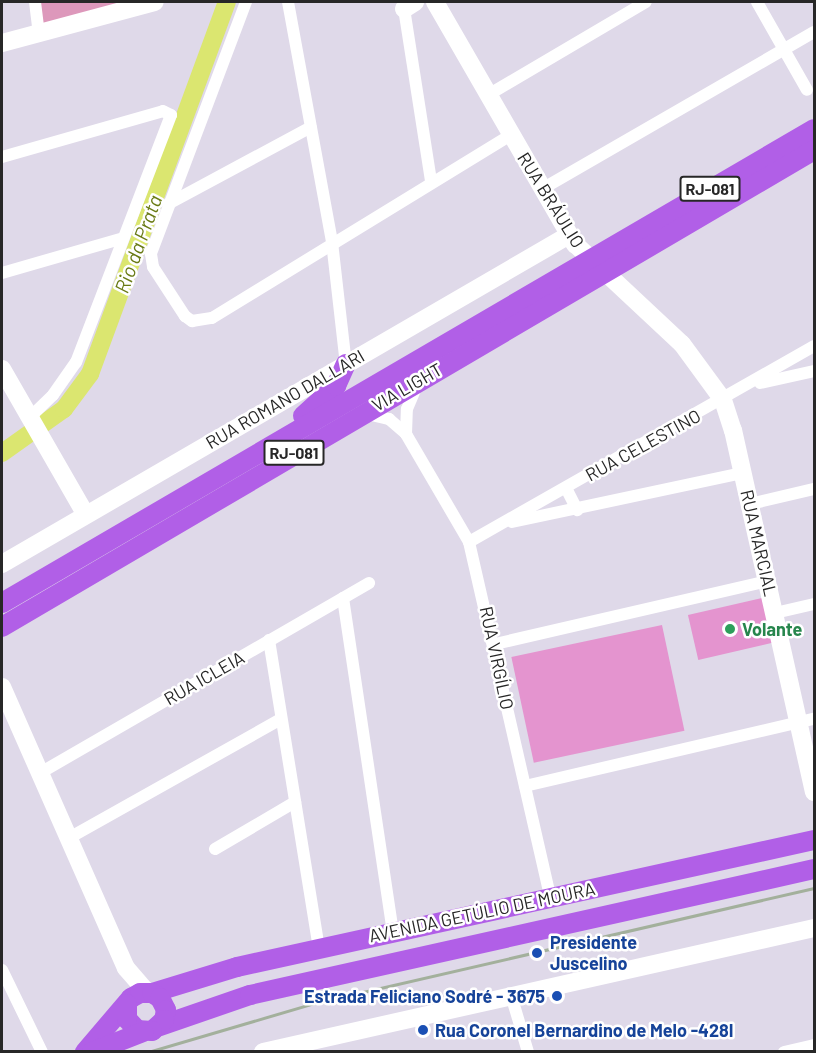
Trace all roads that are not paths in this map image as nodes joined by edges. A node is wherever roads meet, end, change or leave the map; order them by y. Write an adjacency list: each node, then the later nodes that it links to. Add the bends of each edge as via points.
1 (35, 2): 10 (street)
2 (155, 2): 10 (street)
3 (246, 2): 22 (street)
4 (288, 2): 15 (street)
5 (435, 2): 14 (street, RUA BRÁULIO)
6 (646, 2): 14 (street)
7 (757, 2): 12 (street)
8 (407, 4): 20 (street)
9 (814, 32): 12 (street)
10 (39, 33): 11 (street)
11 (2, 44)
12 (784, 49): 13 (street); 21 (street)
13 (807, 90)
14 (488, 94): 17 (street, RUA BRÁULIO)
15 (311, 127): 22 (street); 25 (street)
16 (814, 129): 27 (main road, VIA LIGHT / RJ-081, via 605,250)
17 (511, 135): 20 (street); 21 (street, RUA BRÁULIO)
18 (814, 150): 27 (main road, VIA LIGHT / RJ-081, via 621,263)
19 (2, 157): 24 (street, via 163,111 171,115)
20 (432, 181): 25 (street)
21 (542, 189): 23 (street, RUA BRÁULIO)
22 (168, 204): 25 (street, via 152,250 152,263 192,321 212,318)
23 (569, 235): 29 (street, RUA ROMANO DALLARI); 34 (street, RUA BRÁULIO, via 590,261 682,344)
24 (120, 239): 26 (street); 36 (street, via 76,362)
25 (332, 242): 29 (street)
26 (2, 273)
27 (582, 275): 32 (main road, VIA LIGHT / RJ-081); 38 (main road, VIA LIGHT / RJ-081)
28 (814, 346): 33 (street, RUA CELESTINO)
29 (346, 364): 38 (main road, via 332,391); 44 (street, RUA ROMANO DALLARI)
30 (2, 369): 36 (street)
31 (814, 371): 33 (street)
32 (419, 381): 35 (main road, VIA LIGHT / RJ-081); 37 (street, via 407,409)
33 (748, 385): 34 (street, RUA CELESTINO)
34 (723, 400): 39 (street, RUA MARCIAL); 40 (street, RUA CELESTINO)
35 (361, 414): 37 (street, RUA VIRGÍLIO, via 384,416); 54 (main road, VIA LIGHT / RJ-081)
36 (36, 427): 44 (street)
37 (406, 434): 46 (street, RUA VIRGÍLIO)
38 (270, 446): 51 (main road, VIA LIGHT / RJ-081)
39 (743, 473): 42 (street, RUA MARCIAL); 43 (street)
40 (566, 488): 43 (street); 45 (street, RUA CELESTINO)
41 (814, 489): 42 (street)
42 (750, 504): 48 (street, RUA MARCIAL)
43 (577, 510): 45 (street)
44 (86, 515): 47 (street, RUA ROMANO DALLARI)
45 (503, 523): 46 (street, RUA CELESTINO)
46 (470, 542): 56 (street, RUA VIRGÍLIO)
47 (2, 564)
48 (767, 580): 53 (street, RUA MARCIAL); 56 (street)
49 (369, 583): 50 (street, RUA ICLEIA)
50 (343, 598): 55 (street, RUA ICLEIA); 70 (street)
51 (2, 603)
52 (814, 604): 53 (street)
53 (774, 613): 59 (street, RUA MARCIAL)
54 (2, 627)
55 (269, 640): 58 (street); 60 (street, RUA ICLEIA)
56 (495, 644): 61 (street, RUA VIRGÍLIO)
57 (2, 687): 60 (street)
58 (281, 720): 63 (street); 64 (street)
59 (807, 721): 61 (street); 62 (street, RUA MARCIAL)
60 (40, 773): 64 (street)
61 (525, 786): 68 (street, RUA VIRGÍLIO)
62 (814, 792)
63 (295, 802): 66 (street); 71 (street)
64 (69, 838): 72 (street)
65 (814, 840): 68 (main road, AVENIDA GETÚLIO DE MOURA)
66 (215, 849)
67 (814, 869): 77 (main road, AVENIDA GETÚLIO DE MOURA, via 250,995)
68 (550, 897): 70 (main road, AVENIDA GETÚLIO DE MOURA)
69 (814, 928): 75 (street)
70 (393, 932): 71 (main road, AVENIDA GETÚLIO DE MOURA)
71 (319, 948): 74 (main road, AVENIDA GETÚLIO DE MOURA)
72 (126, 968): 74 (street); 76 (street)
73 (2, 970): 80 (street)
74 (150, 992): 76 (main road, AVENIDA GETÚLIO DE MOURA); 77 (main road, via 165,1007)
75 (511, 995): 79 (street); 84 (street)
76 (128, 1003): 77 (main road, via 128,1022); 81 (main road)
77 (152, 1029): 82 (main road, AVENIDA GETÚLIO DE MOURA)
78 (814, 1045): 85 (street)
79 (283, 1049): 83 (street)
80 (42, 1052)
81 (85, 1052)
82 (92, 1052)
83 (262, 1052)
84 (528, 1052)
85 (784, 1052)

